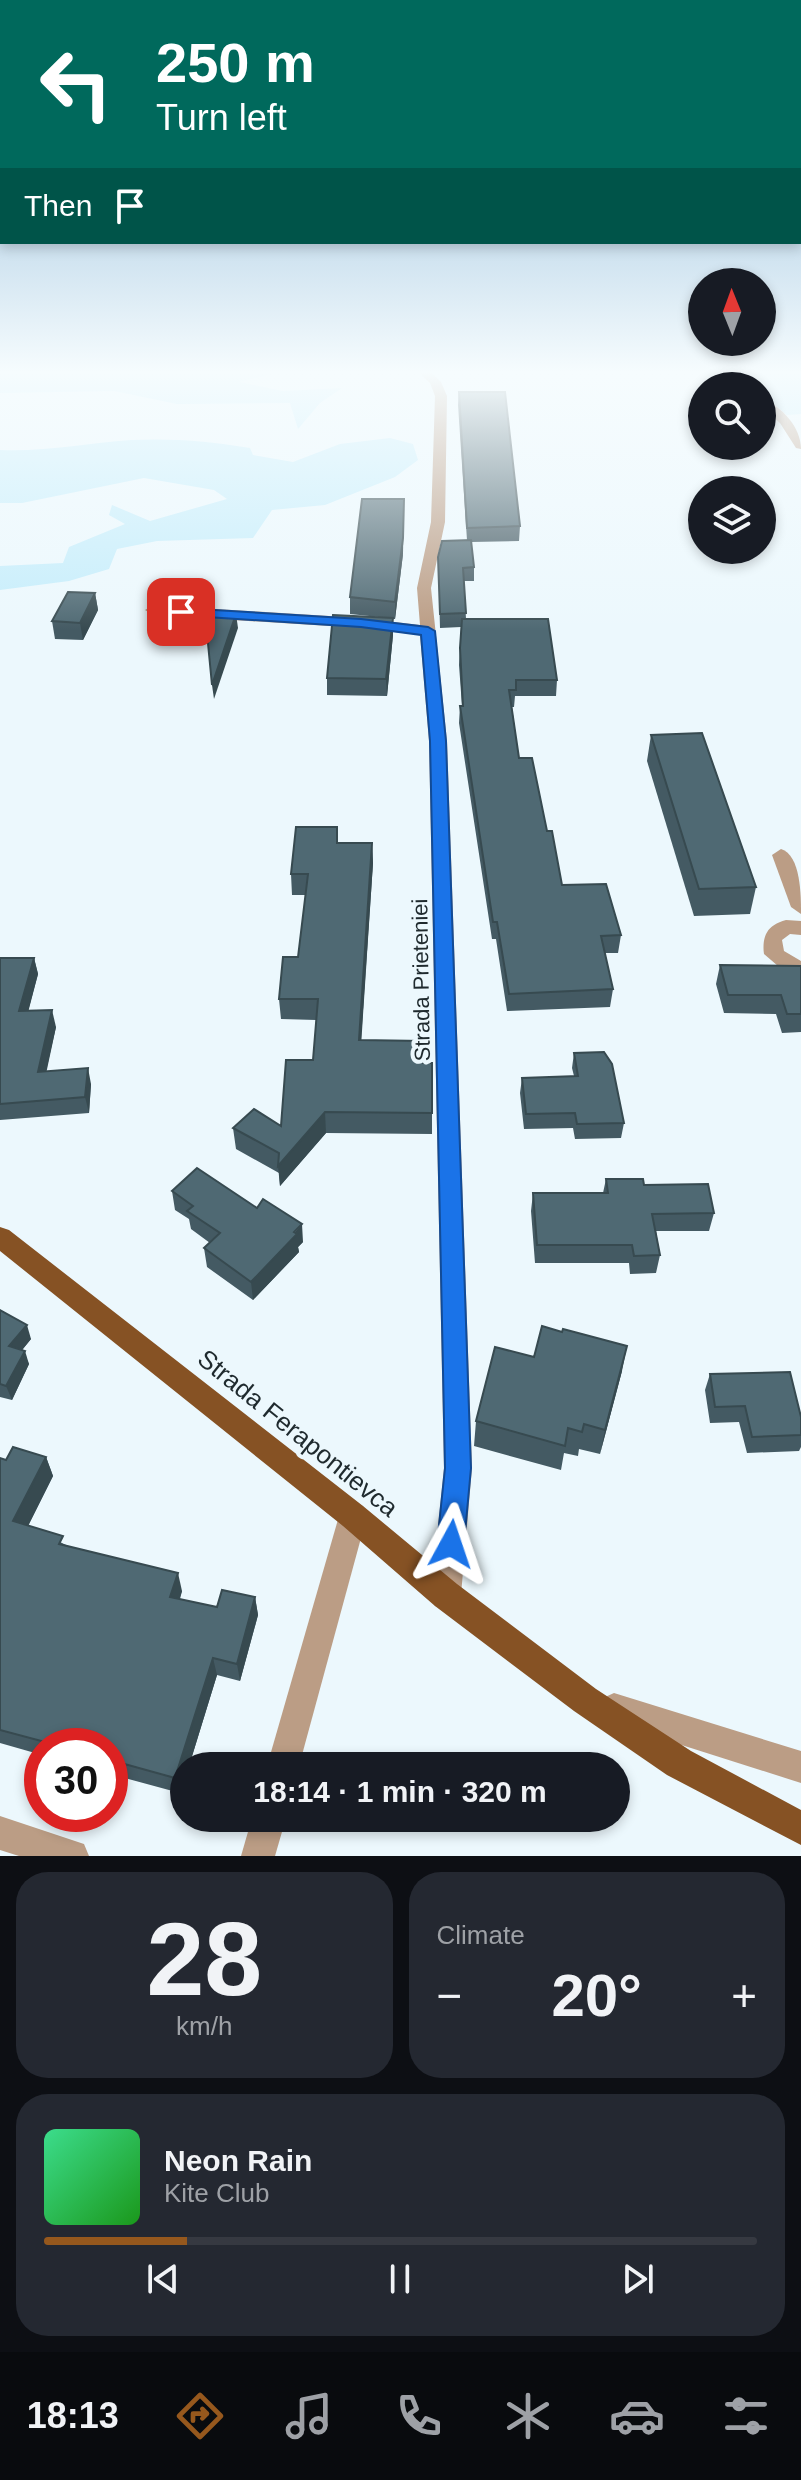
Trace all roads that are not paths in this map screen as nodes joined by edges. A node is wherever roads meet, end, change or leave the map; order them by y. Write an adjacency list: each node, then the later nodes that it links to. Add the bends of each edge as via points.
1 (440, 458): 3 (street, Strada Prieteniei, via 438,522 424,588)
2 (153, 610): 3 (street)
3 (428, 631): 10 (street, Strada Prieteniei, via 438,741 458,1468)
4 (781, 855): 5 (street)
5 (801, 907)
6 (801, 928): 7 (street, via 786,927 772,938 774,954)
7 (801, 968)
8 (0, 1237): 9 (main road, Strada Ferapontievca)
9 (353, 1516): 10 (main road, Strada Ferapontievca); 12 (street)
10 (446, 1595): 11 (main road, Strada Ferapontievca)
11 (585, 1700): 13 (street); 14 (main road, Strada Ferapontievca, via 679,1763)
12 (287, 1752)
13 (801, 1767)
14 (801, 1828)
15 (265, 1832): 18 (street)
16 (0, 1833): 17 (street)
17 (72, 1856)
18 (258, 1856)

